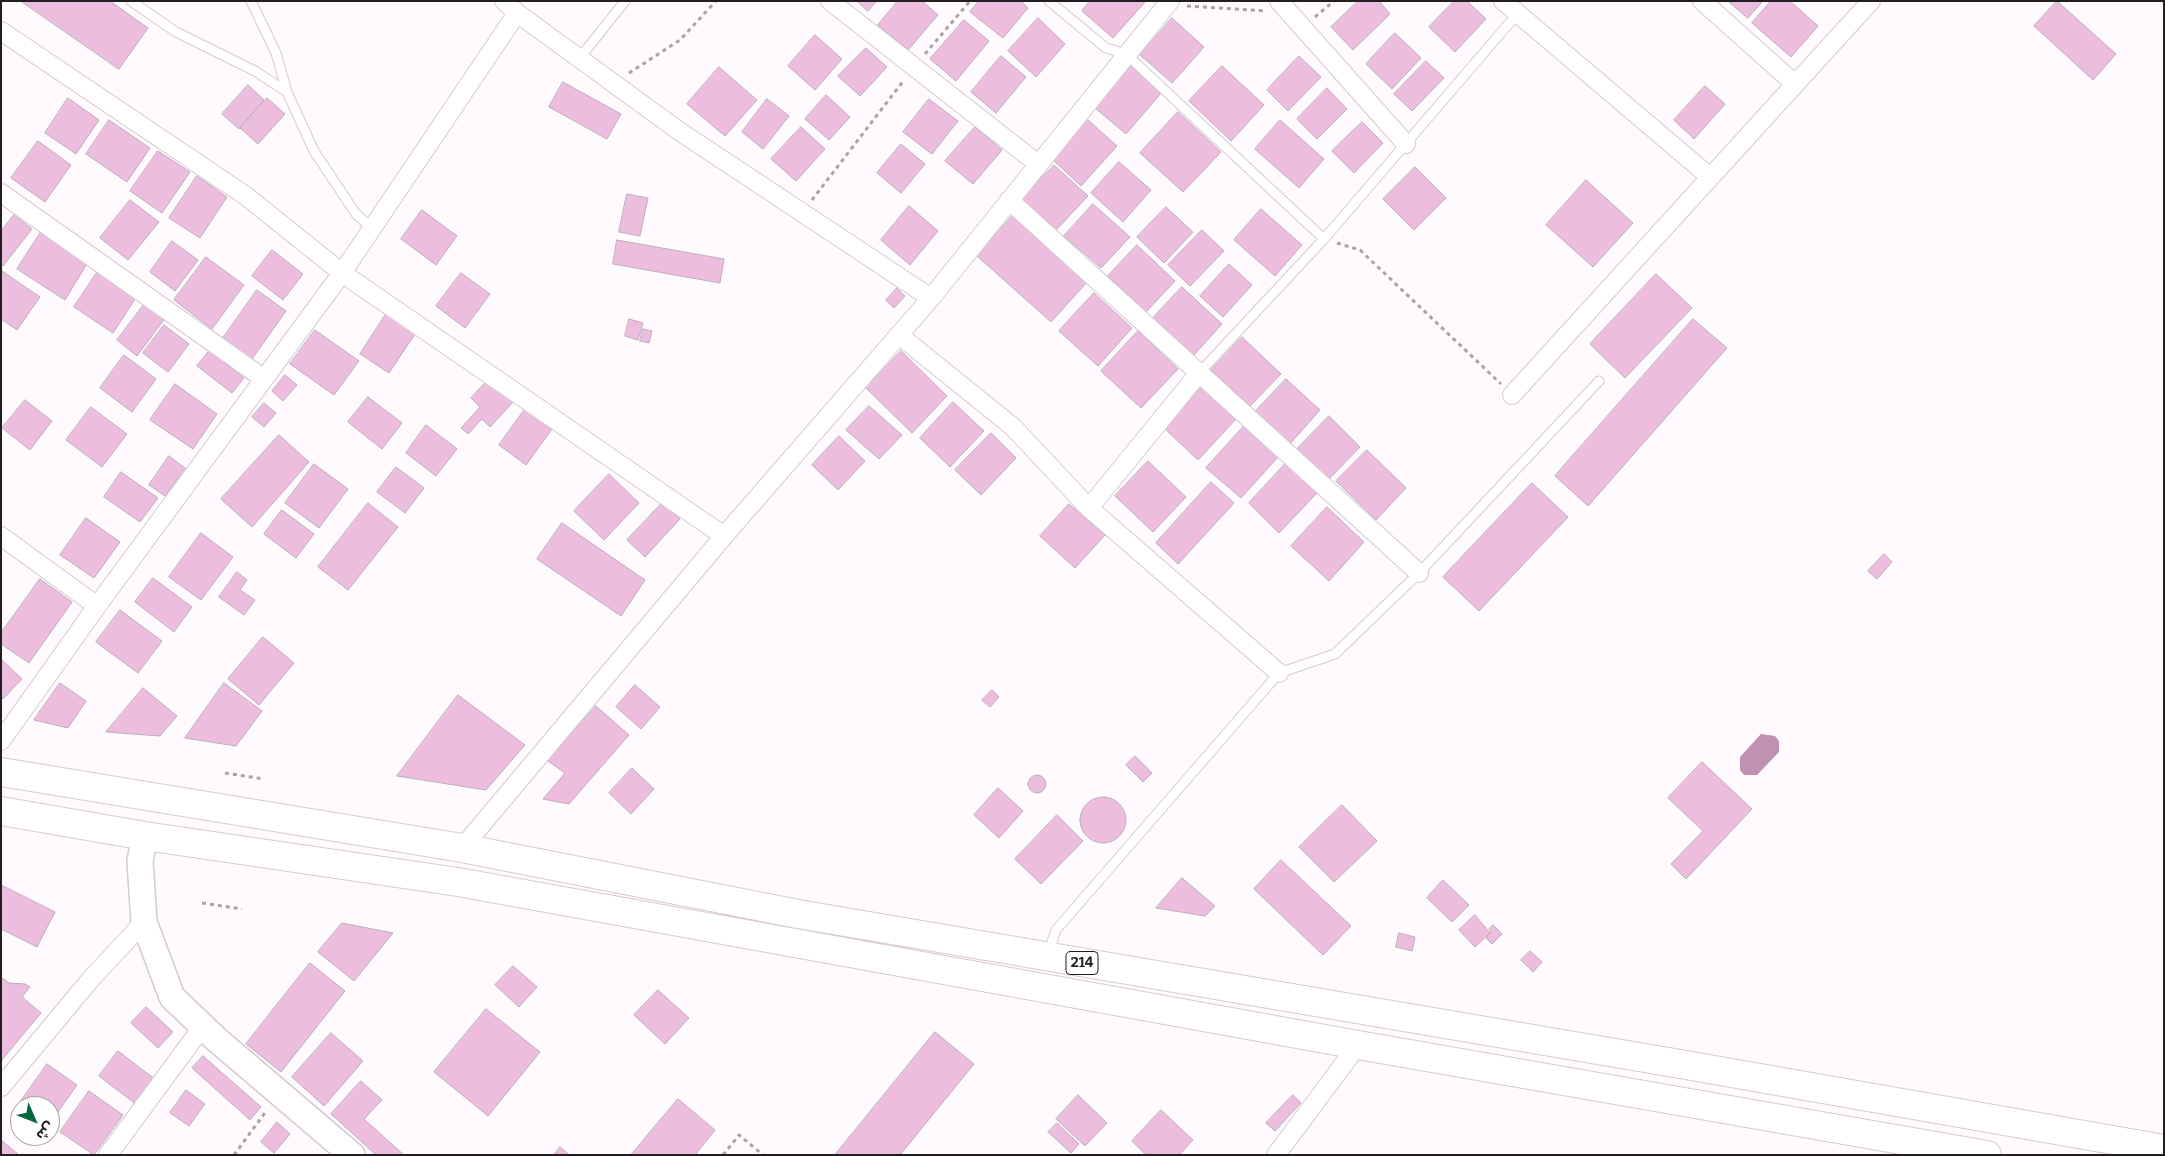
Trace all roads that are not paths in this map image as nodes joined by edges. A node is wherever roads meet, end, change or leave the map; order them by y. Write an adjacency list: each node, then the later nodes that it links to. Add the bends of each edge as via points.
1 (131, 1): 17 (lane, via 176,32 255,71)
2 (251, 1): 17 (lane, via 276,53)
3 (625, 1): 15 (lane)
4 (830, 1): 19 (street)
5 (1049, 1): 14 (lane, via 1106,48)
6 (1504, 1): 12 (street)
7 (1702, 1): 16 (street)
8 (1169, 3): 14 (street)
9 (1866, 3): 16 (street)
10 (510, 7): 15 (street); 23 (street)
11 (1284, 7): 18 (street)
12 (1518, 13): 18 (lane); 20 (street)
13 (1, 31): 25 (street, via 246,196)
14 (1126, 54): 19 (street); 24 (lane)
15 (579, 59): 26 (street, via 679,131)
16 (1794, 84): 20 (street)
17 (287, 92): 23 (lane, via 314,152 356,214)
18 (1406, 144): 24 (lane)
19 (1038, 164): 22 (street)
20 (1710, 177): 31 (street)
21 (1, 192): 29 (street)
22 (1009, 200): 26 (street); 28 (street)
23 (372, 228): 25 (street)
24 (1324, 239): 28 (lane)
25 (342, 273): 29 (street); 34 (street)
26 (931, 298): 27 (street)
27 (899, 334): 32 (street, via 1013,427); 34 (street)
28 (1199, 373): 32 (street); 35 (street)
29 (263, 378): 36 (street)
30 (1599, 381): 35 (lane)
31 (1512, 395)
32 (1089, 508): 37 (street)
33 (1, 536): 36 (street)
34 (724, 536): 46 (street)
35 (1418, 573): 37 (lane, via 1334,654)
36 (97, 606): 38 (street)
37 (1279, 673): 48 (lane, via 1056,930)
38 (1, 741)
39 (1, 772): 40 (highway, 214)
40 (120, 791): 41 (highway, 214); 43 (highway)
41 (189, 803): 45 (highway); 46 (highway, 214)
42 (1, 811): 43 (highway, 214)
43 (114, 831): 44 (highway, 214)
44 (145, 836): 45 (highway, 214); 47 (street, via 140,862)
45 (183, 842): 50 (highway, 214, via 458,882)
46 (462, 848): 48 (highway, 214, via 798,914)
47 (144, 922): 49 (street, via 172,996); 51 (street, via 90,980)
48 (1047, 957): 52 (highway, 214)
49 (202, 1026): 53 (street); 54 (street)
50 (1358, 1045): 55 (street); 56 (highway, 214)
51 (1, 1087)
52 (2164, 1149)
53 (108, 1155)
54 (352, 1155)
55 (1276, 1155)
56 (1987, 1155)

